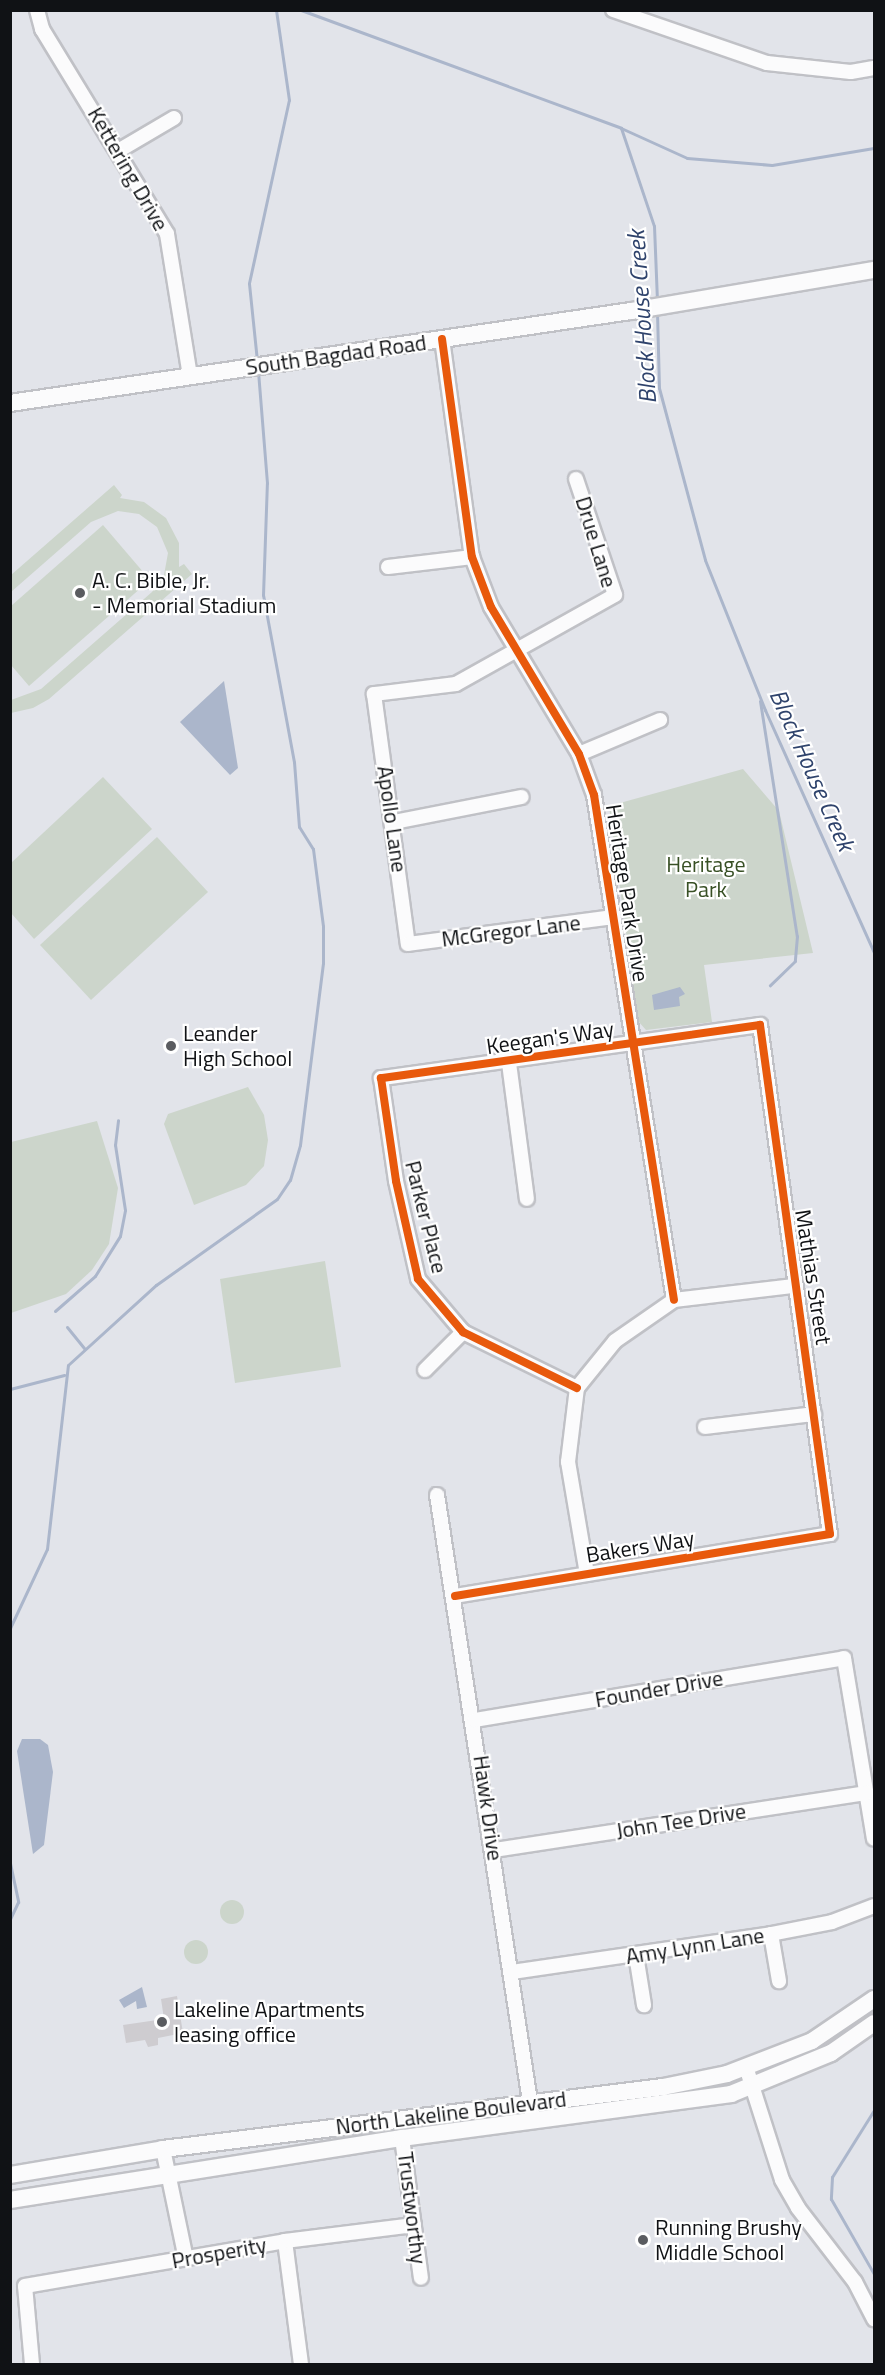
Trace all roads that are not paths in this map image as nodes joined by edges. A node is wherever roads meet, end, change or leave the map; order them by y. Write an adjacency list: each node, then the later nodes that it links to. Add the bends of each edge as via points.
1 (37, 10): 5 (street, Kettering Drive, via 42,28)
2 (613, 10): 3 (street, via 767,63 851,72)
3 (874, 68)
4 (174, 118): 5 (street)
5 (118, 151): 8 (street, Kettering Drive, via 167,234)
6 (874, 270): 7 (main road, South Bagdad Road)
7 (442, 339): 8 (main road, South Bagdad Road); 11 (street, Heritage Park Drive)
8 (190, 376): 9 (main road, South Bagdad Road)
9 (10, 403)
10 (576, 479): 13 (street, Drue Lane, via 615,595)
11 (472, 557): 12 (street); 13 (street, Heritage Park Drive)
12 (388, 567)
13 (515, 651): 14 (street, Drue Lane, via 456,684); 16 (street, Heritage Park Drive)
14 (374, 694): 18 (street, Apollo Lane)
15 (660, 720): 16 (street)
16 (579, 754): 19 (street, Heritage Park Drive, via 594,795)
17 (522, 797): 18 (street)
18 (394, 822): 20 (street, Apollo Lane)
19 (614, 917): 20 (street, McGregor Lane); 22 (street, Heritage Park Drive)
20 (408, 944)
21 (760, 1025): 22 (street, Keegan's Way); 26 (street, Mathias Street)
22 (632, 1044): 23 (street, Keegan's Way); 27 (street, Heritage Park Drive)
23 (509, 1063): 24 (street, Keegan's Way); 25 (street)
24 (381, 1078): 28 (street, Parker Place, via 396,1181 417,1280)
25 (527, 1199)
26 (794, 1286): 27 (street); 31 (street, Mathias Street)
27 (674, 1300): 30 (street, via 615,1341)
28 (463, 1332): 29 (street); 30 (street, Parker Place)
29 (425, 1370)
30 (577, 1388): 35 (street, via 568,1462)
31 (814, 1414): 32 (street); 34 (street, Mathias Street)
32 (705, 1427)
33 (437, 1495): 36 (street, Hawk Drive)
34 (830, 1534): 35 (street, Bakers Way)
35 (587, 1574): 36 (street, Bakers Way)
36 (455, 1596): 37 (street, Hawk Drive)
37 (475, 1720): 38 (street, Founder Drive, via 844,1658); 40 (street, Hawk Drive)
38 (867, 1793): 39 (street); 40 (street, John Tee Drive)
39 (874, 1833)
40 (494, 1850): 44 (street, Hawk Drive)
41 (874, 1905): 42 (street, Amy Lynn Lane, via 832,1922)
42 (771, 1934): 43 (street, Amy Lynn Lane); 45 (street)
43 (636, 1954): 44 (street, Amy Lynn Lane); 47 (street)
44 (512, 1972): 51 (street, Hawk Drive)
45 (779, 1982)
46 (874, 1999): 49 (main road, North Lakeline Boulevard, via 812,2041)
47 (644, 2006)
48 (874, 2023): 50 (main road, North Lakeline Boulevard, via 831,2053)
49 (747, 2070): 50 (street); 51 (main road, North Lakeline Boulevard, via 663,2087)
50 (753, 2088): 52 (main road, North Lakeline Boulevard, via 669,2106); 62 (street, via 790,2195 855,2282)
51 (532, 2104): 52 (street, Hawk Drive); 54 (main road, North Lakeline Boulevard)
52 (533, 2121): 53 (main road, North Lakeline Boulevard)
53 (402, 2138): 56 (main road, North Lakeline Boulevard); 58 (street, Trustworthy)
54 (163, 2149): 55 (main road, North Lakeline Boulevard); 56 (street)
55 (10, 2175)
56 (170, 2177): 57 (main road, North Lakeline Boulevard); 60 (street)
57 (10, 2200)
58 (414, 2225): 59 (street, Prosperity); 61 (street, Trustworthy)
59 (285, 2241): 60 (street, Prosperity); 64 (street)
60 (186, 2259): 63 (street, Prosperity, via 25,2286)
61 (421, 2278)
62 (874, 2319)
63 (32, 2364)
64 (301, 2364)

